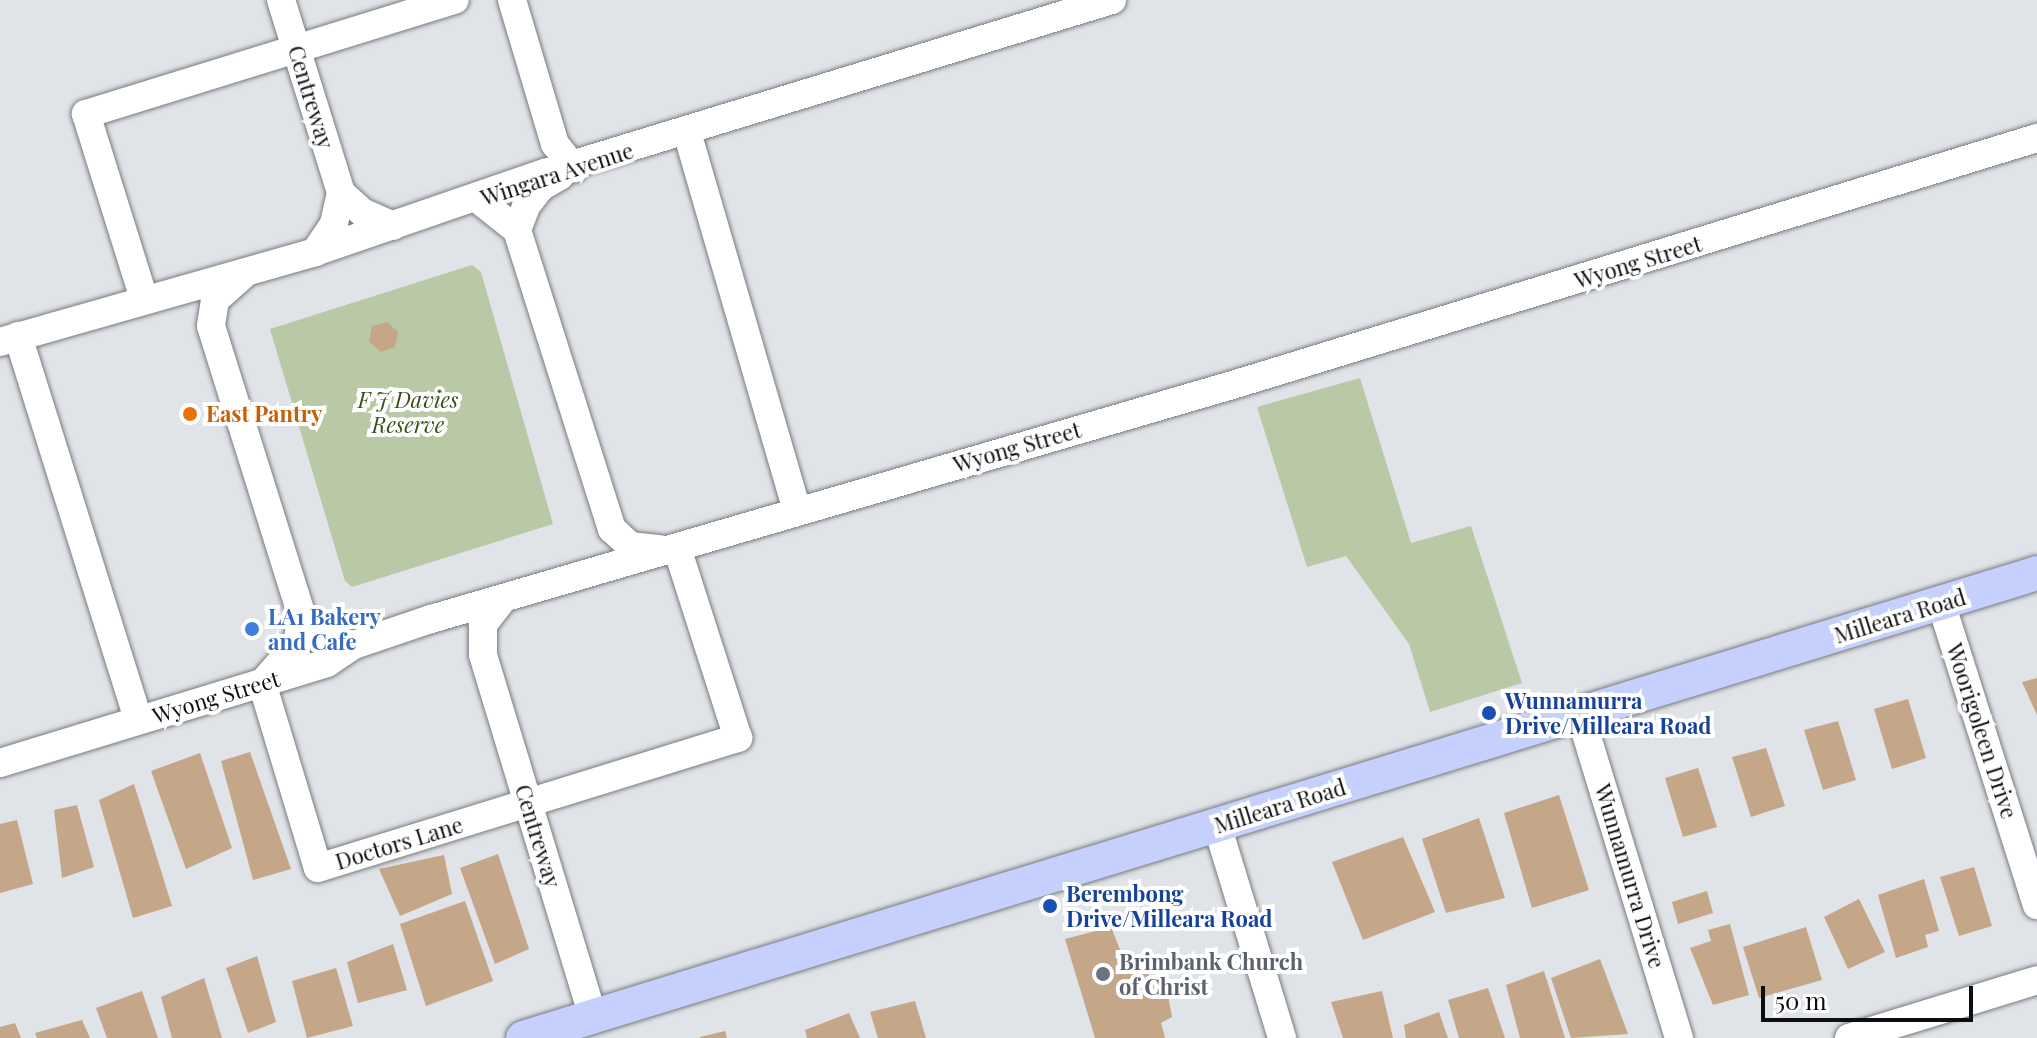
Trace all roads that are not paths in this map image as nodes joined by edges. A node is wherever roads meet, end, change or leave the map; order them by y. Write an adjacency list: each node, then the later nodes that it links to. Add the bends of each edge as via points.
1 (281, 0): 5 (street, Centreway)
2 (455, 0): 5 (street)
3 (512, 0): 8 (street, via 555,144)
4 (1112, 0): 6 (street, Wingara Avenue)
5 (297, 53): 9 (street, Centreway); 15 (street, via 86,114)
6 (687, 132): 8 (street, Wingara Avenue); 18 (street)
7 (2037, 138): 18 (street, Wyong Street, via 1239,383)
8 (574, 168): 10 (street, Wingara Avenue, via 545,173); 12 (street, via 541,187)
9 (341, 193): 11 (street, via 362,212); 13 (street, via 334,224)
10 (479, 200): 11 (street, Wingara Avenue); 12 (street)
11 (393, 226): 13 (street, Wingara Avenue)
12 (517, 230): 19 (street)
13 (315, 252): 14 (street, Wingara Avenue)
14 (244, 274): 15 (street, Wingara Avenue); 16 (street, via 215,300)
15 (144, 299): 16 (street, via 193,307); 17 (street, Wingara Avenue)
16 (210, 317): 25 (street)
17 (9, 339): 31 (street)
18 (797, 511): 20 (street, Wyong Street)
19 (606, 514): 20 (street, via 630,546 643,551); 22 (street, via 605,547)
20 (677, 548): 22 (street, Wyong Street); 33 (street, via 738,738)
21 (2037, 573): 24 (main road, Milleara Road)
22 (584, 574): 23 (street, Wyong Street)
23 (503, 599): 26 (street, Wyong Street); 28 (street, Centreway, via 483,625)
24 (1941, 603): 30 (main road, Milleara Road); 35 (street, Woorigoleen Drive)
25 (302, 617): 27 (street, via 322,636); 29 (street, via 297,644)
26 (431, 619): 27 (street, Wyong Street); 28 (street, via 461,631)
27 (354, 645): 29 (street, Wyong Street, via 327,663)
28 (483, 655): 33 (street, Centreway)
29 (262, 683): 31 (street, Wyong Street); 33 (street, Doctors Lane, via 318,868)
30 (1580, 714): 34 (main road, Milleara Road); 40 (street, Wunnamurra Drive)
31 (138, 720): 32 (street, Wyong Street)
32 (0, 763)
33 (527, 800): 37 (street, Centreway)
34 (1217, 825): 37 (main road, Milleara Road); 39 (street)
35 (2037, 905)
36 (2037, 980): 41 (street)
37 (593, 1017): 38 (main road, Milleara Road)
38 (523, 1038)
39 (1282, 1038)
40 (1679, 1038)
41 (1849, 1038)

